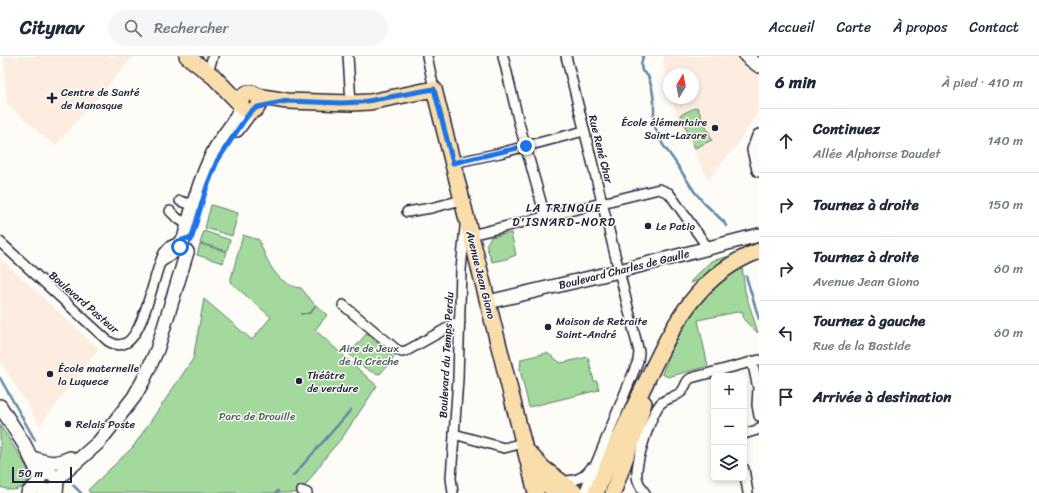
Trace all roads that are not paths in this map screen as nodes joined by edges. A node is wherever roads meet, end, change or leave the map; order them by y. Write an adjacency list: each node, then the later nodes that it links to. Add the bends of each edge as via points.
1 (187, 56): 9 (main road)
2 (213, 56): 9 (street)
3 (348, 56): 12 (street)
4 (427, 56): 10 (street, Avenue Jean Giono)
5 (503, 56): 15 (street)
6 (566, 56): 13 (street, Rue René Char)
7 (746, 56): 8 (street)
8 (759, 66)
9 (211, 75): 11 (main road)
10 (434, 89): 12 (main road, via 370,102); 16 (main road, Avenue Jean Giono)
11 (249, 103): 12 (main road); 21 (street, via 222,138 209,162); 30 (street, via 236,131 217,161)
12 (351, 103)
13 (584, 132): 15 (street); 20 (street, Rue René Char)
14 (759, 136): 17 (street, via 754,150)
15 (526, 146): 16 (street); 24 (street)
16 (453, 163): 19 (main road, Avenue Jean Giono)
17 (759, 170)
18 (180, 200): 21 (street)
19 (462, 200): 23 (street); 25 (main road, Avenue Jean Giono)
20 (602, 202): 24 (street); 31 (street, via 656,189 664,190 669,193); 33 (street, Rue René Char)
21 (193, 205): 26 (street)
22 (170, 211): 26 (street)
23 (407, 212)
24 (545, 216): 27 (street)
25 (466, 217): 27 (main road, Avenue Jean Giono); 36 (street, Boulevard du Temps Perdu)
26 (188, 224): 30 (street)
27 (471, 235): 34 (main road, Avenue Jean Giono)
28 (758, 235): 31 (street, Boulevard Charles de Gaulle)
29 (0, 242): 30 (street, Boulevard Pasteur, via 108,341 118,345 127,342 134,335 143,316 160,263)
30 (185, 244): 45 (street, via 151,350 130,393 105,424); 50 (street, via 157,350 134,397 99,442)
31 (708, 248): 33 (street, Boulevard Charles de Gaulle)
32 (759, 251): 38 (main road, via 734,263 707,285 680,315)
33 (619, 271): 34 (street, Boulevard Charles de Gaulle); 47 (street, Rue René Char, via 639,352 638,361)
34 (488, 302): 48 (main road, Avenue Jean Giono)
35 (343, 305): 36 (street, via 402,352)
36 (460, 321): 43 (street, Boulevard du Temps Perdu)
37 (755, 361): 40 (street); 57 (street, via 691,378 681,392 659,405 647,432 637,472 638,481)
38 (655, 364): 55 (main road); 56 (main road, via 637,427)
39 (0, 406): 44 (street)
40 (759, 416)
41 (759, 428): 42 (street)
42 (747, 433)
43 (454, 434): 48 (street, via 504,448); 52 (street, Boulevard du Temps Perdu, via 451,478)
44 (24, 444): 46 (street); 50 (street)
45 (70, 458): 46 (street, via 53,464); 50 (street)
46 (36, 459): 50 (street)
47 (597, 460): 51 (street, via 581,478); 54 (street, Rue René Char)
48 (532, 467): 51 (main road)
49 (746, 481): 58 (street)
50 (44, 485)
51 (559, 487): 53 (main road)
52 (453, 493)
53 (576, 493)
54 (584, 493)
55 (596, 493)
56 (613, 493)
57 (645, 493)
58 (748, 493)

